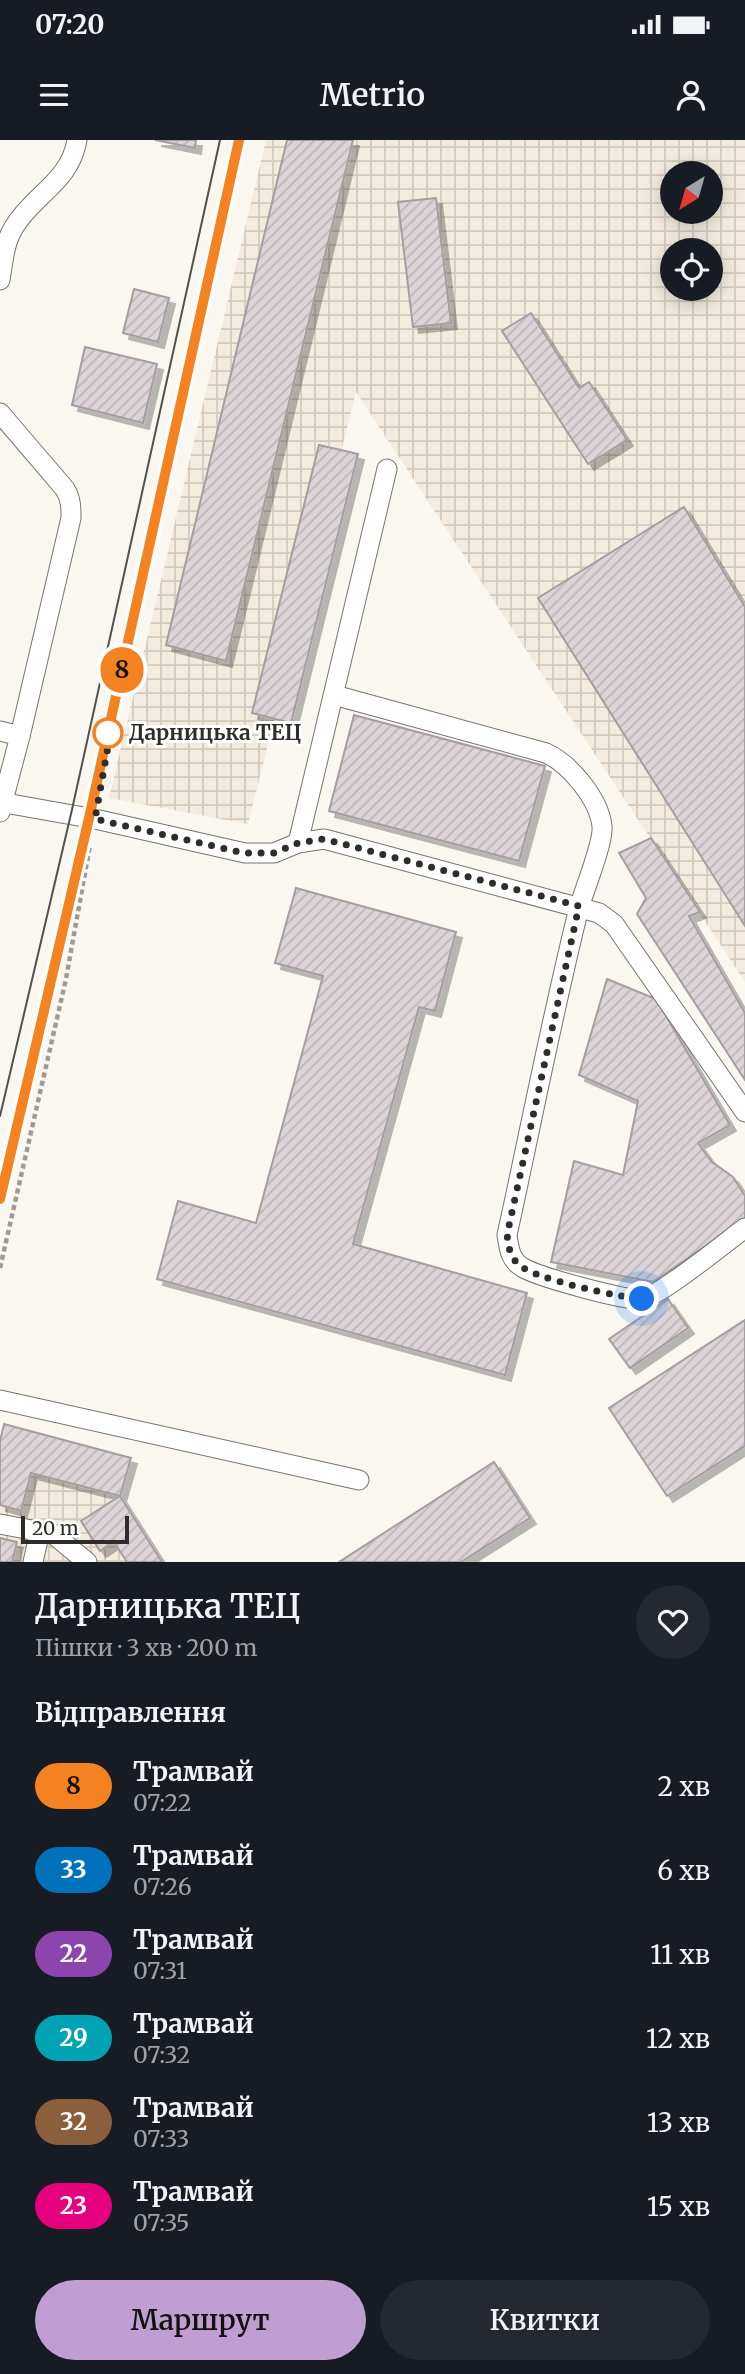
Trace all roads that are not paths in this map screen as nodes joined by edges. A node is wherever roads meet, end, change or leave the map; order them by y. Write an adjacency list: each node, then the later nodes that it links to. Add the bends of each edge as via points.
1 (77, 140): 2 (lane, via 67,169 15,225)
2 (0, 280)
3 (0, 413): 7 (lane, via 65,489 71,507)
4 (387, 469): 5 (lane)
5 (334, 695): 9 (lane); 10 (lane, via 560,759 582,783 602,827)
6 (0, 731): 7 (lane)
7 (20, 736): 8 (lane)
8 (1, 806): 9 (lane, via 95,819 244,853 274,853)
9 (298, 843): 10 (lane, via 324,839)
10 (579, 906): 11 (lane, via 614,924); 12 (lane, via 507,1235 509,1254 520,1267 536,1274 642,1299)
11 (745, 1112)
12 (745, 1228)
13 (0, 1399): 14 (lane)
14 (359, 1480)
15 (0, 1524): 16 (lane)
16 (40, 1531): 17 (lane); 18 (lane, via 53,1534)
17 (33, 1562)
18 (87, 1562)

